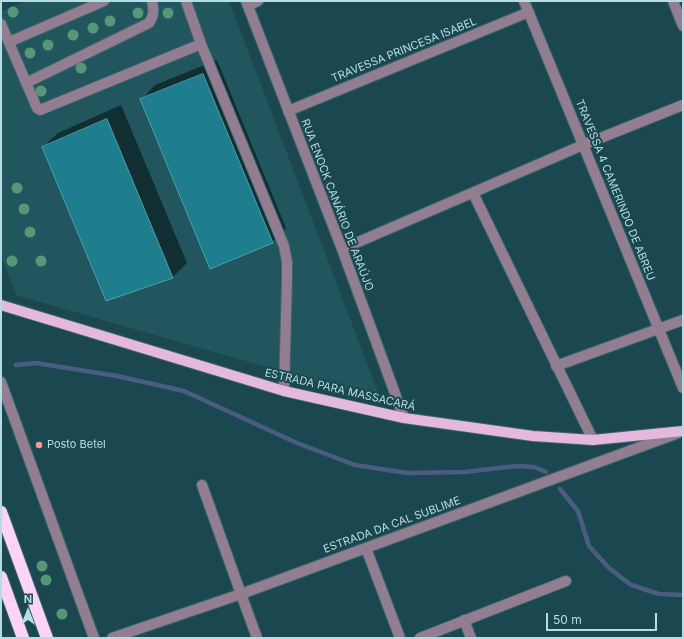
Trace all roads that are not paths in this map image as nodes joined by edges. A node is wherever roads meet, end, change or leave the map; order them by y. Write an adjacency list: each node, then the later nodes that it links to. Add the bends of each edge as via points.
1 (104, 1): 11 (street)
2 (152, 1): 13 (street, via 154,12 149,23)
3 (186, 1): 12 (street)
4 (258, 1): 7 (street)
5 (524, 1): 8 (street, TRAVESSA 4 CAMERINDO DE ABREU)
6 (673, 1): 10 (street)
7 (247, 3): 15 (street, RUA ENOCK CANÁRIO DE ARAÚJO)
8 (529, 12): 15 (street, TRAVESSA PRINCESA ISABEL); 16 (street, TRAVESSA 4 CAMERINDO DE ABREU)
9 (1, 24): 11 (street)
10 (683, 26)
11 (9, 42): 13 (street)
12 (201, 44): 13 (street, via 42,110 37,108); 25 (street, via 284,246 287,262)
13 (26, 83)
14 (683, 105): 16 (street)
15 (288, 111): 18 (street, RUA ENOCK CANÁRIO DE ARAÚJO)
16 (583, 145): 17 (street); 21 (street, TRAVESSA 4 CAMERINDO DE ABREU)
17 (473, 193): 18 (street); 22 (street)
18 (342, 249): 26 (street, RUA ENOCK CANÁRIO DE ARAÚJO)
19 (1, 305): 25 (main road, ESTRADA PARA MASSACARÁ)
20 (683, 320): 21 (street)
21 (658, 329): 22 (street); 24 (street, TRAVESSA 4 CAMERINDO DE ABREU)
22 (556, 366): 28 (street)
23 (1, 382): 38 (street)
24 (683, 388)
25 (284, 391): 26 (main road, ESTRADA PARA MASSACARÁ)
26 (404, 418): 28 (main road, ESTRADA PARA MASSACARÁ, via 533,436)
27 (682, 433): 28 (main road, ESTRADA PARA MASSACARÁ); 31 (street, ESTRADA DA CAL SUBLIME)
28 (593, 440)
29 (202, 485): 34 (street)
30 (1, 512): 37 (highway)
31 (366, 548): 34 (street, ESTRADA DA CAL SUBLIME); 41 (street)
32 (1, 577): 36 (highway)
33 (566, 581): 35 (street)
34 (240, 594): 39 (street, ESTRADA DA CAL SUBLIME); 40 (street)
35 (464, 620): 42 (street); 43 (street)
36 (23, 638)
37 (47, 638)
38 (94, 638)
39 (112, 638)
40 (257, 638)
41 (400, 638)
42 (420, 638)
43 (470, 638)

